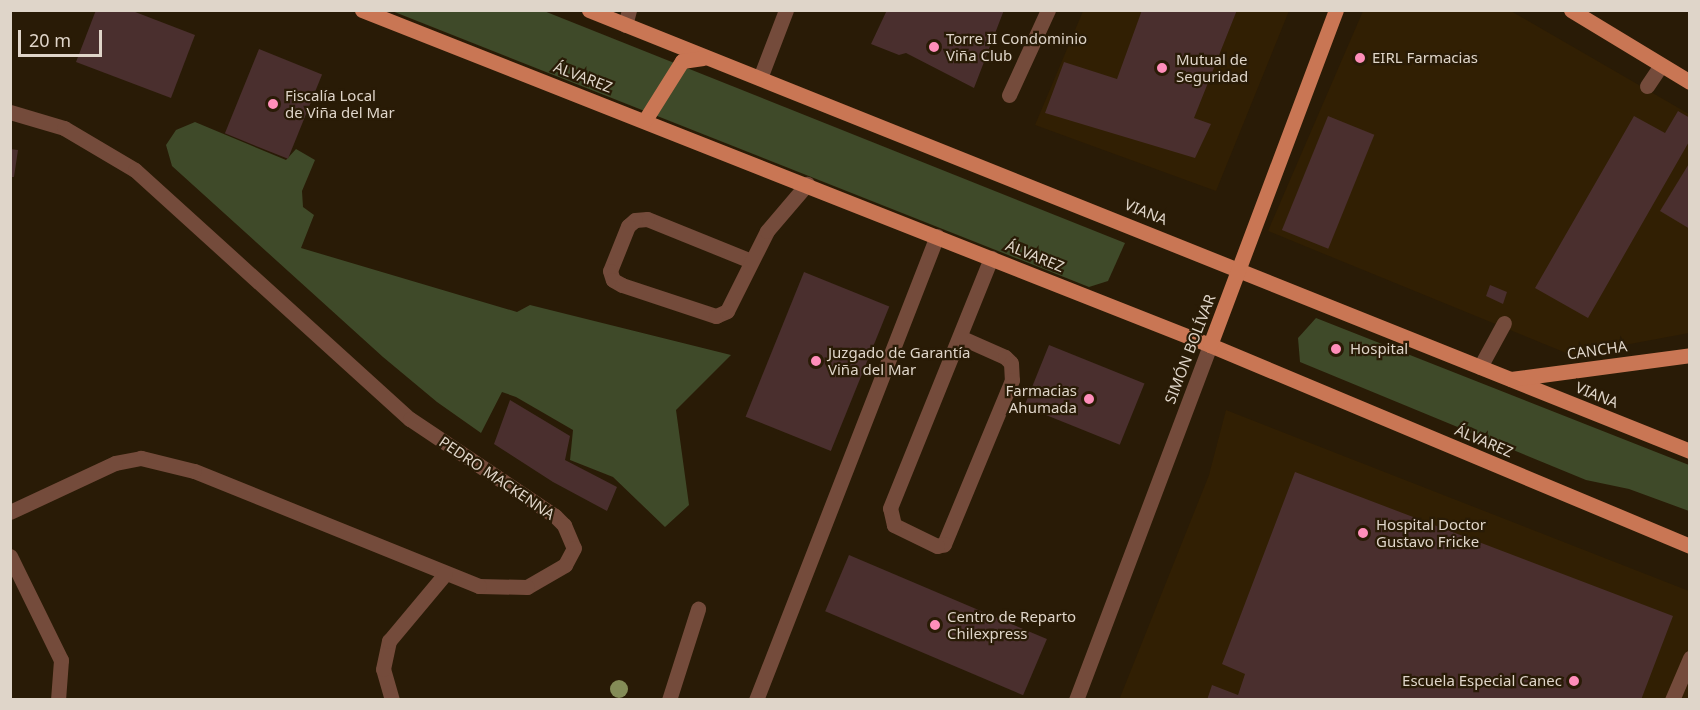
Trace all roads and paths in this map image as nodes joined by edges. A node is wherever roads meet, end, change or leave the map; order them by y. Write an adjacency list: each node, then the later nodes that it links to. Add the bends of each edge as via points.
1 (362, 10): 15 (main road, ÁLVAREZ)
2 (589, 10): 7 (main road, VIANA)
3 (786, 10): 10 (street)
4 (1048, 10): 13 (street)
5 (1336, 10): 20 (main road, SIMÓN BOLÍVAR)
6 (1576, 12): 9 (main road)
7 (627, 18): 8 (main road, VIANA)
8 (706, 57): 10 (main road, VIANA); 15 (main road, via 682,61)
9 (1661, 65): 11 (main road); 12 (street)
10 (760, 78): 20 (main road, VIANA)
11 (1689, 82)
12 (1647, 86)
13 (1009, 95)
14 (10, 112): 31 (street, PEDRO MACKENNA, via 64,128 135,170 410,419 555,516 564,525 573,548 565,565 527,587 480,586)
15 (645, 120): 16 (main road, ÁLVAREZ)
16 (807, 184): 17 (main road, ÁLVAREZ); 19 (street, via 767,231)
17 (937, 236): 18 (main road, ÁLVAREZ); 37 (street)
18 (991, 258): 22 (street); 23 (main road, ÁLVAREZ)
19 (751, 261): 19 (street, via 727,310 716,316 622,285 610,271 628,226 635,220 647,219)
20 (1239, 268): 23 (main road, SIMÓN BOLÍVAR); 25 (main road, VIANA)
21 (1504, 323): 25 (street)
22 (960, 337): 22 (street, via 890,508 894,525 937,546 944,544 1012,380 1011,363 1005,357)
23 (1210, 345): 29 (main road, ÁLVAREZ); 38 (street, SIMÓN BOLÍVAR)
24 (1689, 355): 26 (main road, CANCHA)
25 (1480, 367): 26 (main road, VIANA)
26 (1510, 379): 27 (main road, VIANA)
27 (1689, 451)
28 (10, 512): 31 (street, PEDRO MACKENNA, via 115,463 150,460 194,471)
29 (1689, 546)
30 (10, 556): 34 (street, via 61,660)
31 (445, 574): 35 (street, via 388,641 383,669)
32 (698, 609): 36 (street)
33 (1689, 658): 39 (street)
34 (58, 699)
35 (392, 699)
36 (669, 699)
37 (756, 699)
38 (1076, 699)
39 (1672, 699)

